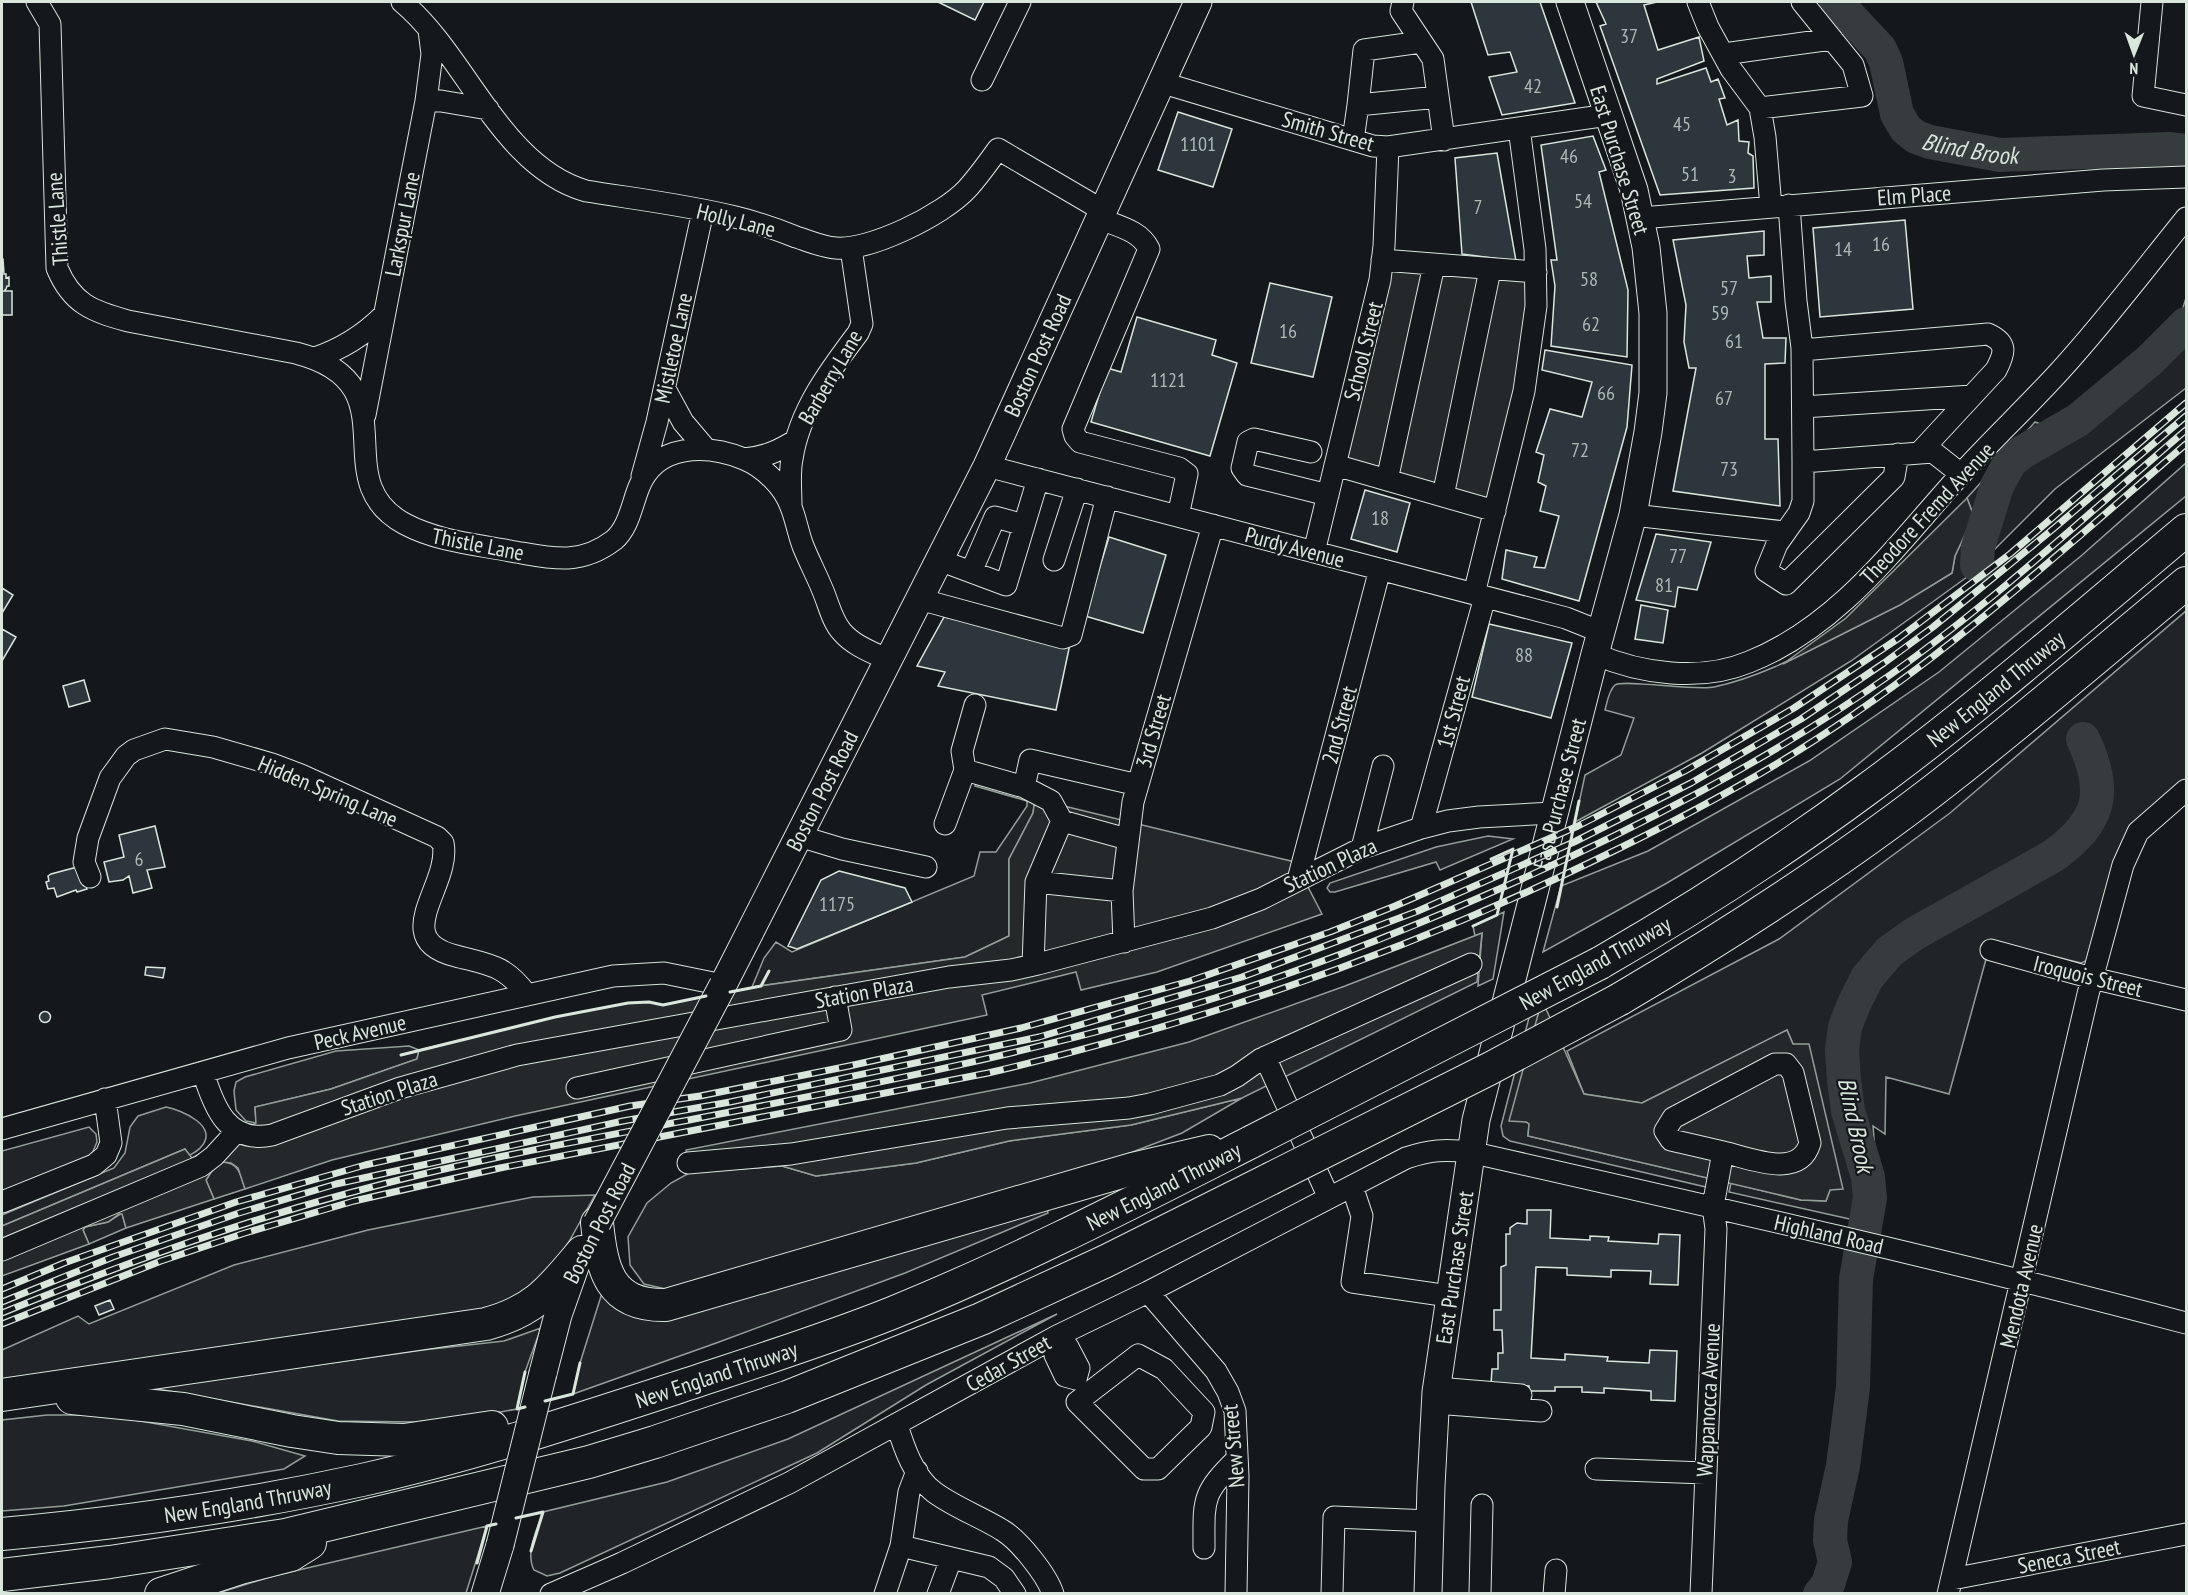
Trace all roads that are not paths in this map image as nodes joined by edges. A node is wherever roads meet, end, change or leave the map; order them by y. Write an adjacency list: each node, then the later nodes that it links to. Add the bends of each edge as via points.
1 (37, 2): 11 (street, Thistle Lane)
2 (56, 2): 11 (street)
3 (402, 2): 12 (street, Holly Lane)
4 (1020, 2): 16 (street)
5 (1197, 2): 17 (main road, Boston Post Road)
6 (1403, 2): 14 (street, via 1401,11)
7 (1570, 2): 24 (main road, East Purchase Street)
8 (1698, 2): 15 (street)
9 (1802, 2): 13 (street)
10 (2152, 2): 21 (street, via 2143,96)
11 (50, 24): 42 (street, Thistle Lane, via 55,248 57,268 75,298 128,321)
12 (429, 29): 19 (street, Larkspur Lane, via 432,54); 23 (street, Holly Lane)
13 (1832, 39): 15 (street); 22 (street, via 1853,65 1862,96)
14 (1421, 42): 18 (street, via 1433,59); 20 (street, via 1364,50)
15 (1724, 54): 22 (street)
16 (982, 81)
17 (1160, 82): 26 (street, Smith Street); 32 (main road, Boston Post Road)
18 (1438, 97): 20 (street); 27 (street)
19 (426, 101): 23 (street); 40 (street, Larkspur Lane)
20 (1358, 105): 26 (street)
21 (2187, 105)
22 (1760, 108): 30 (street)
23 (488, 109): 31 (street, Holly Lane, via 539,167 568,186)
24 (1608, 115): 25 (street, Smith Street); 33 (main road, East Purchase Street)
25 (1519, 128): 27 (street, Smith Street); 39 (street, 1st Street)
26 (1353, 140): 28 (street, Smith Street)
27 (1444, 140): 28 (street, Smith Street)
28 (1388, 147): 36 (street, School Street)
29 (2187, 177): 30 (street, Elm Place)
30 (1780, 206): 33 (street, Elm Place); 41 (street)
31 (703, 211): 35 (street, Holly Lane, via 754,221 834,248); 43 (street, Mistletoe Lane)
32 (1100, 214): 35 (street, Holly Lane, via 998,149 967,190 951,204 916,224); 55 (main road, Boston Post Road); 68 (street, via 1144,239 1149,249 1073,429 1074,436 1080,442 1179,468 1186,474 1186,481)
33 (1641, 218): 67 (main road, East Purchase Street, via 1651,280 1654,351 1653,393)
34 (2187, 218): 56 (street, Theodore Fremd Avenue, via 2081,348)
35 (851, 248): 47 (street, Barberry Lane, via 862,324 816,393)
36 (1382, 260): 37 (street); 54 (street, School Street, via 1374,313)
37 (1434, 265): 38 (street); 58 (street)
38 (1491, 270): 39 (street); 62 (street)
39 (1536, 272): 66 (street, 1st Street, via 1536,306 1524,391)
40 (384, 315): 42 (street, via 354,340); 46 (street, Larkspur Lane)
41 (1802, 350): 44 (street, via 1988,334 1999,339 2003,348 2001,360); 45 (street)
42 (315, 358): 46 (street, Thistle Lane, via 347,379 358,397)
43 (665, 389): 48 (street, via 683,422); 59 (street, Mistletoe Lane)
44 (1972, 396): 45 (street); 50 (street)
45 (1803, 407): 53 (street)
46 (364, 419): 59 (street, Thistle Lane, via 366,468 369,486 377,500 402,523 440,538 549,557 584,555 614,539 623,529)
47 (796, 440): 52 (street, via 761,458); 64 (street, Barberry Lane, via 791,461)
48 (705, 448): 52 (street, Thistle Lane); 59 (street, Thistle Lane, via 659,460)
49 (1311, 452): 61 (street, via 1254,439 1248,442 1242,468 1247,475)
50 (1920, 452): 51 (street); 56 (street, via 1933,452)
51 (1898, 454): 53 (street); 73 (street, via 1894,477 1786,584 1766,571)
52 (744, 459): 64 (street, Thistle Lane, via 771,478)
53 (1803, 462): 73 (street, via 1803,501)
54 (1335, 465): 58 (street); 61 (street, School Street)
55 (987, 466): 57 (street, Purdy Avenue); 65 (main road, Boston Post Road)
56 (1961, 474): 82 (street, Theodore Fremd Avenue, via 1852,593 1823,618 1770,652 1731,668 1700,673 1646,670 1614,662)
57 (1038, 479): 60 (street, Purdy Avenue); 70 (street)
58 (1387, 480): 62 (street)
59 (640, 484)
60 (1077, 489): 63 (street, Purdy Avenue); 76 (street)
61 (1328, 495): 74 (street, School Street)
62 (1443, 496): 66 (street)
63 (1107, 497): 68 (street, Purdy Avenue); 81 (street, via 1071,635 1063,639)
64 (791, 505): 83 (street, Thistle Lane, via 796,528 840,630 850,641)
65 (966, 508): 69 (street); 75 (main road, Boston Post Road)
66 (1494, 511): 80 (street, 1st Street)
67 (1634, 515): 73 (street); 82 (main road, East Purchase Street)
68 (1178, 516): 71 (street, Purdy Avenue)
69 (995, 517): 70 (street); 78 (street)
70 (1024, 525): 78 (street, via 1006,585)
71 (1212, 525): 74 (street, Purdy Avenue); 87 (street, 3rd Street)
72 (2187, 530): 117 (highway, New England Thruway, bridge, via 1867,789 1753,870 1600,963)
73 (1785, 532)
74 (1314, 552): 77 (street, Purdy Avenue)
75 (939, 560): 78 (street); 81 (main road, Boston Post Road)
76 (1054, 560)
77 (1380, 569): 80 (street, Purdy Avenue); 99 (street, 2nd Street)
78 (971, 572)
79 (2187, 583): 147 (highway, New England Thruway, bridge, via 1951,777 1781,900 1620,999 1489,1069 1106,1261 981,1319 787,1397 589,1462)
80 (1479, 595): 82 (street, Purdy Avenue, via 1566,618); 93 (street, 1st Street)
81 (919, 599): 83 (main road, Boston Post Road)
82 (1598, 643): 90 (main road, East Purchase Street)
83 (888, 660): 94 (main road, Boston Post Road)
84 (975, 705): 86 (street, via 962,751)
85 (1383, 766): 96 (street)
86 (965, 770): 88 (street); 92 (street)
87 (1138, 785): 88 (street, via 1030,760); 95 (street, 3rd Street)
88 (1024, 787): 91 (street, via 1051,801)
89 (2187, 790): 106 (street, Mendota Avenue, via 2145,824 2130,847)
90 (1553, 813): 93 (street, Station Plaza, via 1448,821); 118 (main road, East Purchase Street)
91 (1062, 821): 95 (street); 100 (street)
92 (945, 824)
93 (1421, 828): 96 (street, Station Plaza)
94 (799, 836): 97 (street); 107 (main road, Boston Post Road)
95 (1127, 839): 101 (street, 3rd Street)
96 (1362, 848): 99 (street, Station Plaza)
97 (927, 867)
98 (90, 877): 108 (street, Hidden Spring Lane, via 84,862 88,838 110,778 126,756 165,739 213,747 301,775 437,837 443,843 445,863 424,914 425,937 447,954 495,966 516,980)
99 (1298, 880): 102 (street, Station Plaza, via 1235,910)
100 (1036, 882): 101 (street); 105 (street)
101 (1122, 891): 102 (street, 3rd Street)
102 (1124, 942): 105 (street, Station Plaza)
103 (1991, 950): 106 (street, Iroquois Street)
104 (1471, 964): 111 (street)
105 (1033, 965): 109 (street, Station Plaza)
106 (2092, 978): 110 (street, Iroquois Street); 128 (street, Mendota Avenue)
107 (723, 985): 108 (street, Peck Avenue, via 664,973 641,973); 125 (main road, Boston Post Road, bridge)
108 (527, 995): 112 (street, Peck Avenue, via 340,1036)
109 (836, 997): 113 (street, via 841,1030); 116 (street, Station Plaza, via 517,1055 400,1088 272,1135)
110 (2187, 999)
111 (1265, 1057): 120 (street, via 1220,1084 1129,1108 1007,1118 791,1154); 122 (street)
112 (203, 1072): 114 (street, Peck Avenue); 116 (street, via 209,1093)
113 (577, 1088)
114 (105, 1099): 115 (street, Peck Avenue); 123 (street, via 111,1143 106,1155 94,1165)
115 (2, 1129)
116 (236, 1132): 126 (street, via 201,1166)
117 (1251, 1142): 125 (highway, via 1132,1169 666,1305 639,1303 611,1282 602,1260); 139 (highway, New England Thruway, via 1023,1255 895,1311 831,1337)
118 (1470, 1152): 121 (street, Cedar Street, via 1425,1152); 124 (street, Highland Road); 130 (main road, East Purchase Street)
119 (1723, 1152): 119 (street, via 1779,1165 1795,1162 1807,1154 1810,1143 1793,1073 1786,1064 1775,1064 1672,1118 1665,1131 1671,1140); 124 (street, Wappanocca Avenue)
120 (688, 1163)
121 (1352, 1186): 122 (street, Cedar Street); 130 (street, via 1362,1216 1352,1282)
122 (1329, 1198): 129 (street, Cedar Street)
123 (2, 1202)
124 (1713, 1206): 128 (street, Highland Road); 144 (street, Wappanocca Avenue, via 1716,1229)
125 (597, 1223): 127 (main road, Boston Post Road)
126 (2, 1250)
127 (582, 1252): 134 (highway, via 540,1299 522,1312 486,1324); 158 (main road, Boston Post Road, bridge, via 568,1283)
128 (2023, 1280): 131 (street, Highland Road); 155 (street, Mendota Avenue)
129 (1148, 1292): 132 (street, Cedar Street); 141 (street, New Street, via 1216,1371 1228,1392 1234,1411)
130 (1449, 1296): 135 (main road, East Purchase Street)
131 (2187, 1323)
132 (1057, 1342): 133 (street, via 1055,1356 1065,1376); 140 (street, Cedar Street)
133 (1083, 1385): 133 (street, via 1138,1355 1164,1369 1204,1412 1201,1427 1158,1469 1144,1469 1077,1402)
134 (2, 1395)
135 (1436, 1395): 136 (street); 138 (street); 146 (main road, East Purchase Street)
136 (1521, 1395)
137 (2, 1405): 139 (highway, via 68,1398 147,1404 316,1435 383,1440)
138 (1541, 1411)
139 (582, 1419): 148 (highway, New England Thruway, via 408,1469 281,1497 162,1516)
140 (897, 1425): 143 (street); 159 (street, Cedar Street, via 744,1505)
141 (1237, 1459): 151 (street, via 1209,1491 1204,1505); 163 (street, New Street)
142 (1596, 1469): 144 (street)
143 (917, 1472): 150 (street, via 909,1492); 162 (street, via 933,1492 1006,1532 1030,1557)
144 (1705, 1473): 168 (street, Wappanocca Avenue)
145 (1482, 1505): 166 (street)
146 (1430, 1521): 164 (street, via 1334,1517); 165 (main road, East Purchase Street)
147 (341, 1523): 154 (highway, New England Thruway, via 180,1552); 157 (highway, via 291,1555)
148 (2, 1534)
149 (2187, 1534): 155 (street, Seneca Street)
150 (901, 1546): 152 (street); 160 (street)
151 (1204, 1548)
152 (951, 1558): 156 (street, via 988,1567 1004,1578); 161 (street)
153 (1556, 1570): 167 (street)
154 (2, 1575)
155 (1950, 1586)
156 (1008, 1590)
157 (161, 1593)
158 (485, 1593)
159 (551, 1593)
160 (885, 1593)
161 (938, 1593)
162 (1053, 1593)
163 (1236, 1593)
164 (1332, 1593)
165 (1428, 1593)
166 (1480, 1593)
167 (1554, 1593)
168 (1701, 1593)

